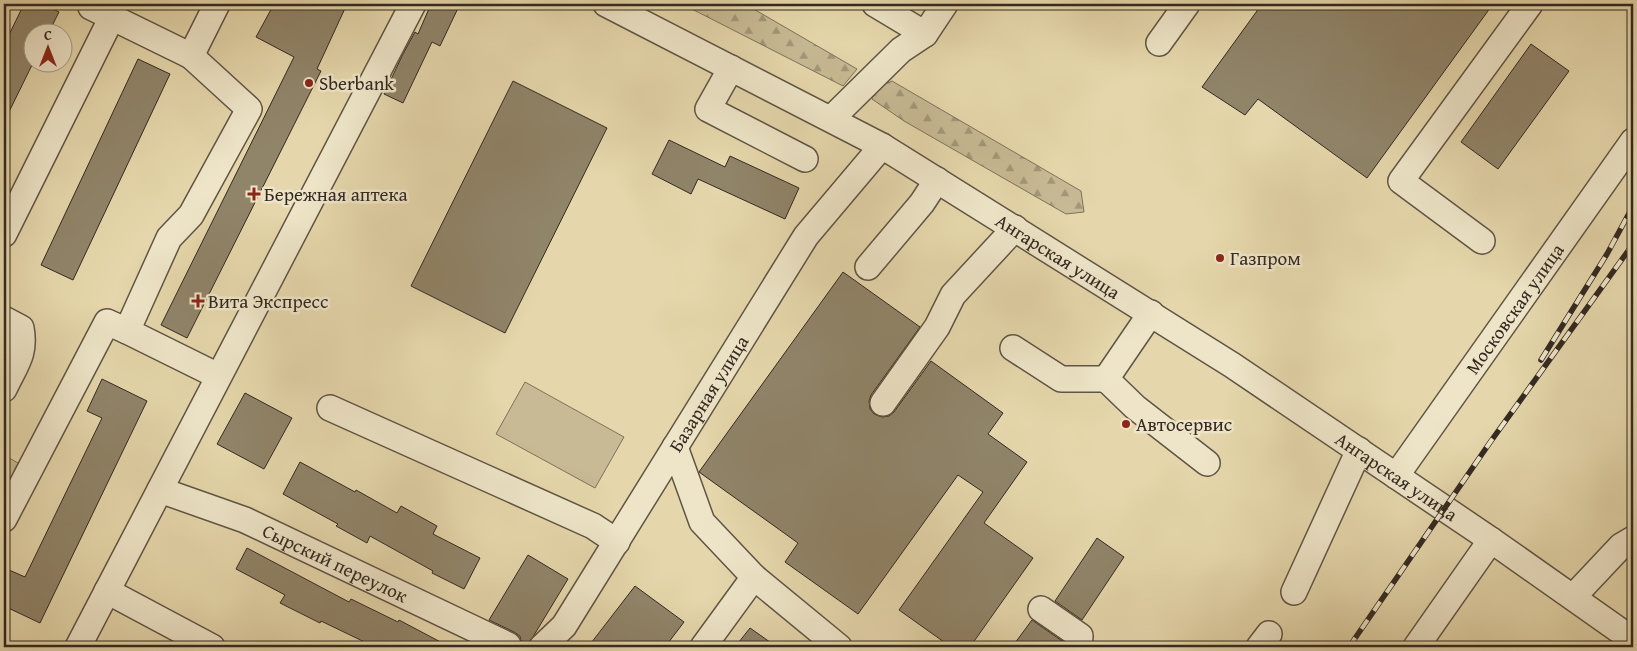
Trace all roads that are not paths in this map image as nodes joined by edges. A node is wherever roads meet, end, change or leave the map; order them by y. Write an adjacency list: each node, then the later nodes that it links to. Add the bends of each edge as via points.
1 (90, 4): 9 (street)
2 (217, 4): 12 (street)
3 (413, 4): 27 (street)
4 (606, 4): 13 (street, Ангарская улица)
5 (874, 4): 10 (street)
6 (945, 4): 10 (street)
7 (1187, 4): 11 (street)
8 (1530, 4): 21 (street, via 1401,181)
9 (112, 17): 12 (street); 20 (street)
10 (925, 34): 14 (street, via 901,50)
11 (1159, 43)
12 (191, 56): 25 (street, via 249,109 191,215 169,238)
13 (731, 68): 14 (street, Ангарская улица); 17 (street, via 708,109)
14 (831, 119): 16 (street, Ангарская улица)
15 (1633, 141): 35 (street, Московская улица)
16 (882, 146): 18 (street, Ангарская улица); 32 (street, Базарная улица, via 806,236)
17 (805, 159)
18 (937, 180): 19 (street, Ангарская улица); 22 (street, via 922,203)
19 (1014, 228): 23 (street, Ангарская улица); 30 (street, via 953,295 937,327)
20 (4, 234)
21 (1482, 241)
22 (868, 267)
23 (1151, 313): 28 (street); 33 (street, Ангарская улица)
24 (4, 319): 29 (street, via 21,328 23,340 22,351)
25 (127, 331): 27 (street); 37 (street, via 107,322)
26 (1013, 348): 28 (street, via 1061,379)
27 (218, 376): 36 (street)
28 (1106, 379): 34 (street, via 1134,407)
29 (4, 389)
30 (882, 403)
31 (330, 408): 40 (street, via 593,526)
32 (675, 447): 40 (street, Базарная улица); 41 (street, via 702,522)
33 (1359, 450): 35 (street, Ангарская улица); 43 (street)
34 (1207, 463)
35 (1396, 476): 39 (street, Ангарская улица)
36 (160, 490): 42 (street); 47 (street, Сырский переулок, via 245,520)
37 (4, 519)
38 (1633, 539): 44 (street, via 1621,546)
39 (1491, 540): 44 (street, Ангарская улица); 54 (street)
40 (616, 542): 50 (street, Базарная улица, via 564,626)
41 (754, 577): 51 (street); 52 (street)
42 (108, 591): 48 (street); 49 (street)
43 (1294, 592)
44 (1573, 598): 46 (street, Ангарская улица)
45 (1041, 609): 53 (street, via 1080,636)
46 (1633, 640)
47 (508, 645)
48 (78, 647)
49 (212, 647)
50 (542, 647)
51 (703, 647)
52 (839, 647)
53 (1079, 647)
54 (1416, 647)

